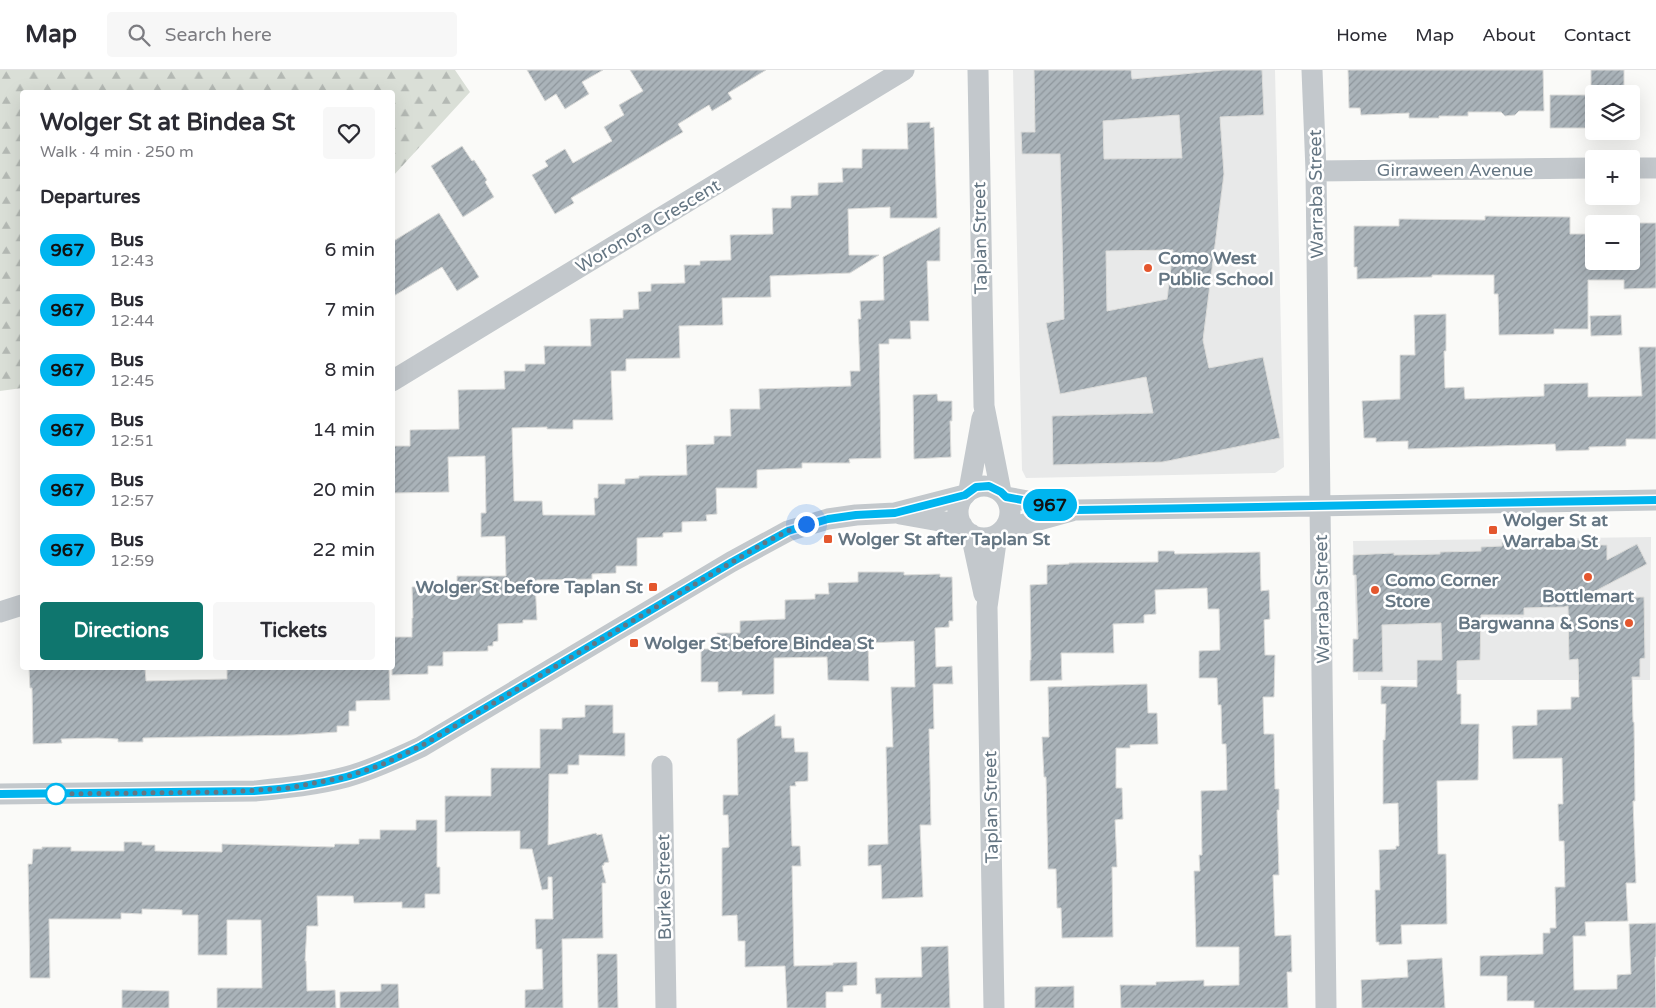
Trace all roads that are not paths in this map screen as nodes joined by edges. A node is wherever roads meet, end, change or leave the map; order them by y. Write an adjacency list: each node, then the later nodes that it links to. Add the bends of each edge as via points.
1 (904, 70): 8 (street, Woronora Crescent)
2 (978, 70): 9 (street, Taplan Street)
3 (1312, 70): 7 (street, Warraba Street)
4 (1585, 168): 7 (street, Girraween Avenue)
5 (1640, 168): 6 (street)
6 (1656, 168)
7 (1316, 171): 13 (street, Warraba Street)
8 (395, 379)
9 (984, 406): 10 (street, Taplan Street); 11 (street, Taplan Street)
10 (967, 493): 11 (street, via 989,486); 15 (street); 16 (street, via 958,513)
11 (1004, 495): 14 (street); 17 (street, via 1009,504 1010,518)
12 (1656, 500): 13 (street)
13 (1320, 505): 14 (street); 25 (street, Warraba Street)
14 (1077, 510): 17 (street)
15 (895, 513): 16 (street); 22 (street, via 828,519 788,531 421,746 346,777 254,791)
16 (966, 530): 17 (street, via 984,538); 19 (street, Taplan Street)
17 (1000, 532): 19 (street, Taplan Street)
18 (20, 606): 20 (street)
19 (987, 607): 24 (street, Taplan Street)
20 (0, 612)
21 (662, 766): 23 (street, Burke Street)
22 (0, 794)
23 (666, 1008)
24 (994, 1008)
25 (1326, 1008)

